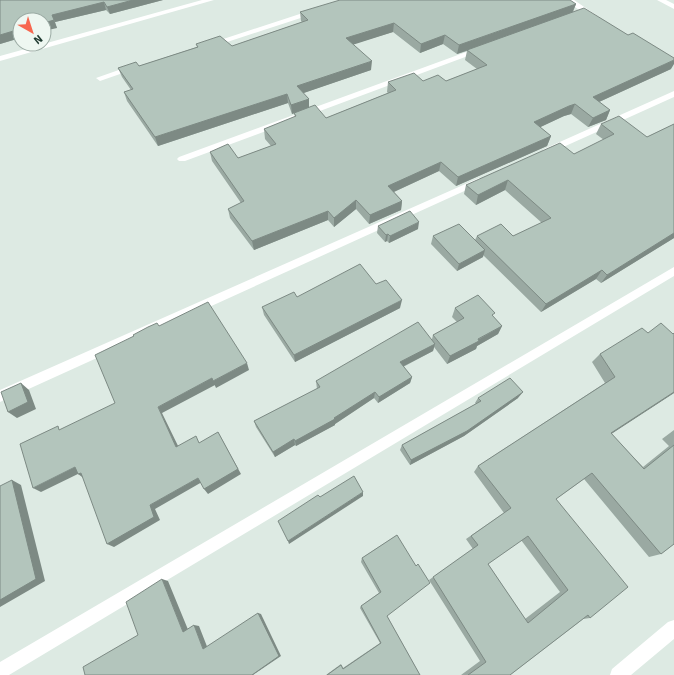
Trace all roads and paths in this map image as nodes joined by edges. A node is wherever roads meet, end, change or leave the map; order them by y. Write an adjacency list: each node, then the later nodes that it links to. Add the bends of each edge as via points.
1 (210, 0): 11 (street)
2 (570, 0): 6 (street)
3 (661, 0): 4 (street)
4 (674, 7)
5 (323, 9): 9 (street)
6 (587, 11): 7 (street); 8 (street)
7 (572, 16)
8 (600, 20)
9 (204, 46)
10 (489, 47): 16 (street)
11 (0, 59)
12 (145, 64): 13 (street)
13 (100, 78)
14 (674, 94): 15 (street)
15 (536, 156)
16 (182, 159)
17 (486, 178): 19 (street)
18 (674, 271): 21 (street)
19 (0, 396)
20 (674, 628): 22 (street)
21 (0, 671)
22 (618, 675)

